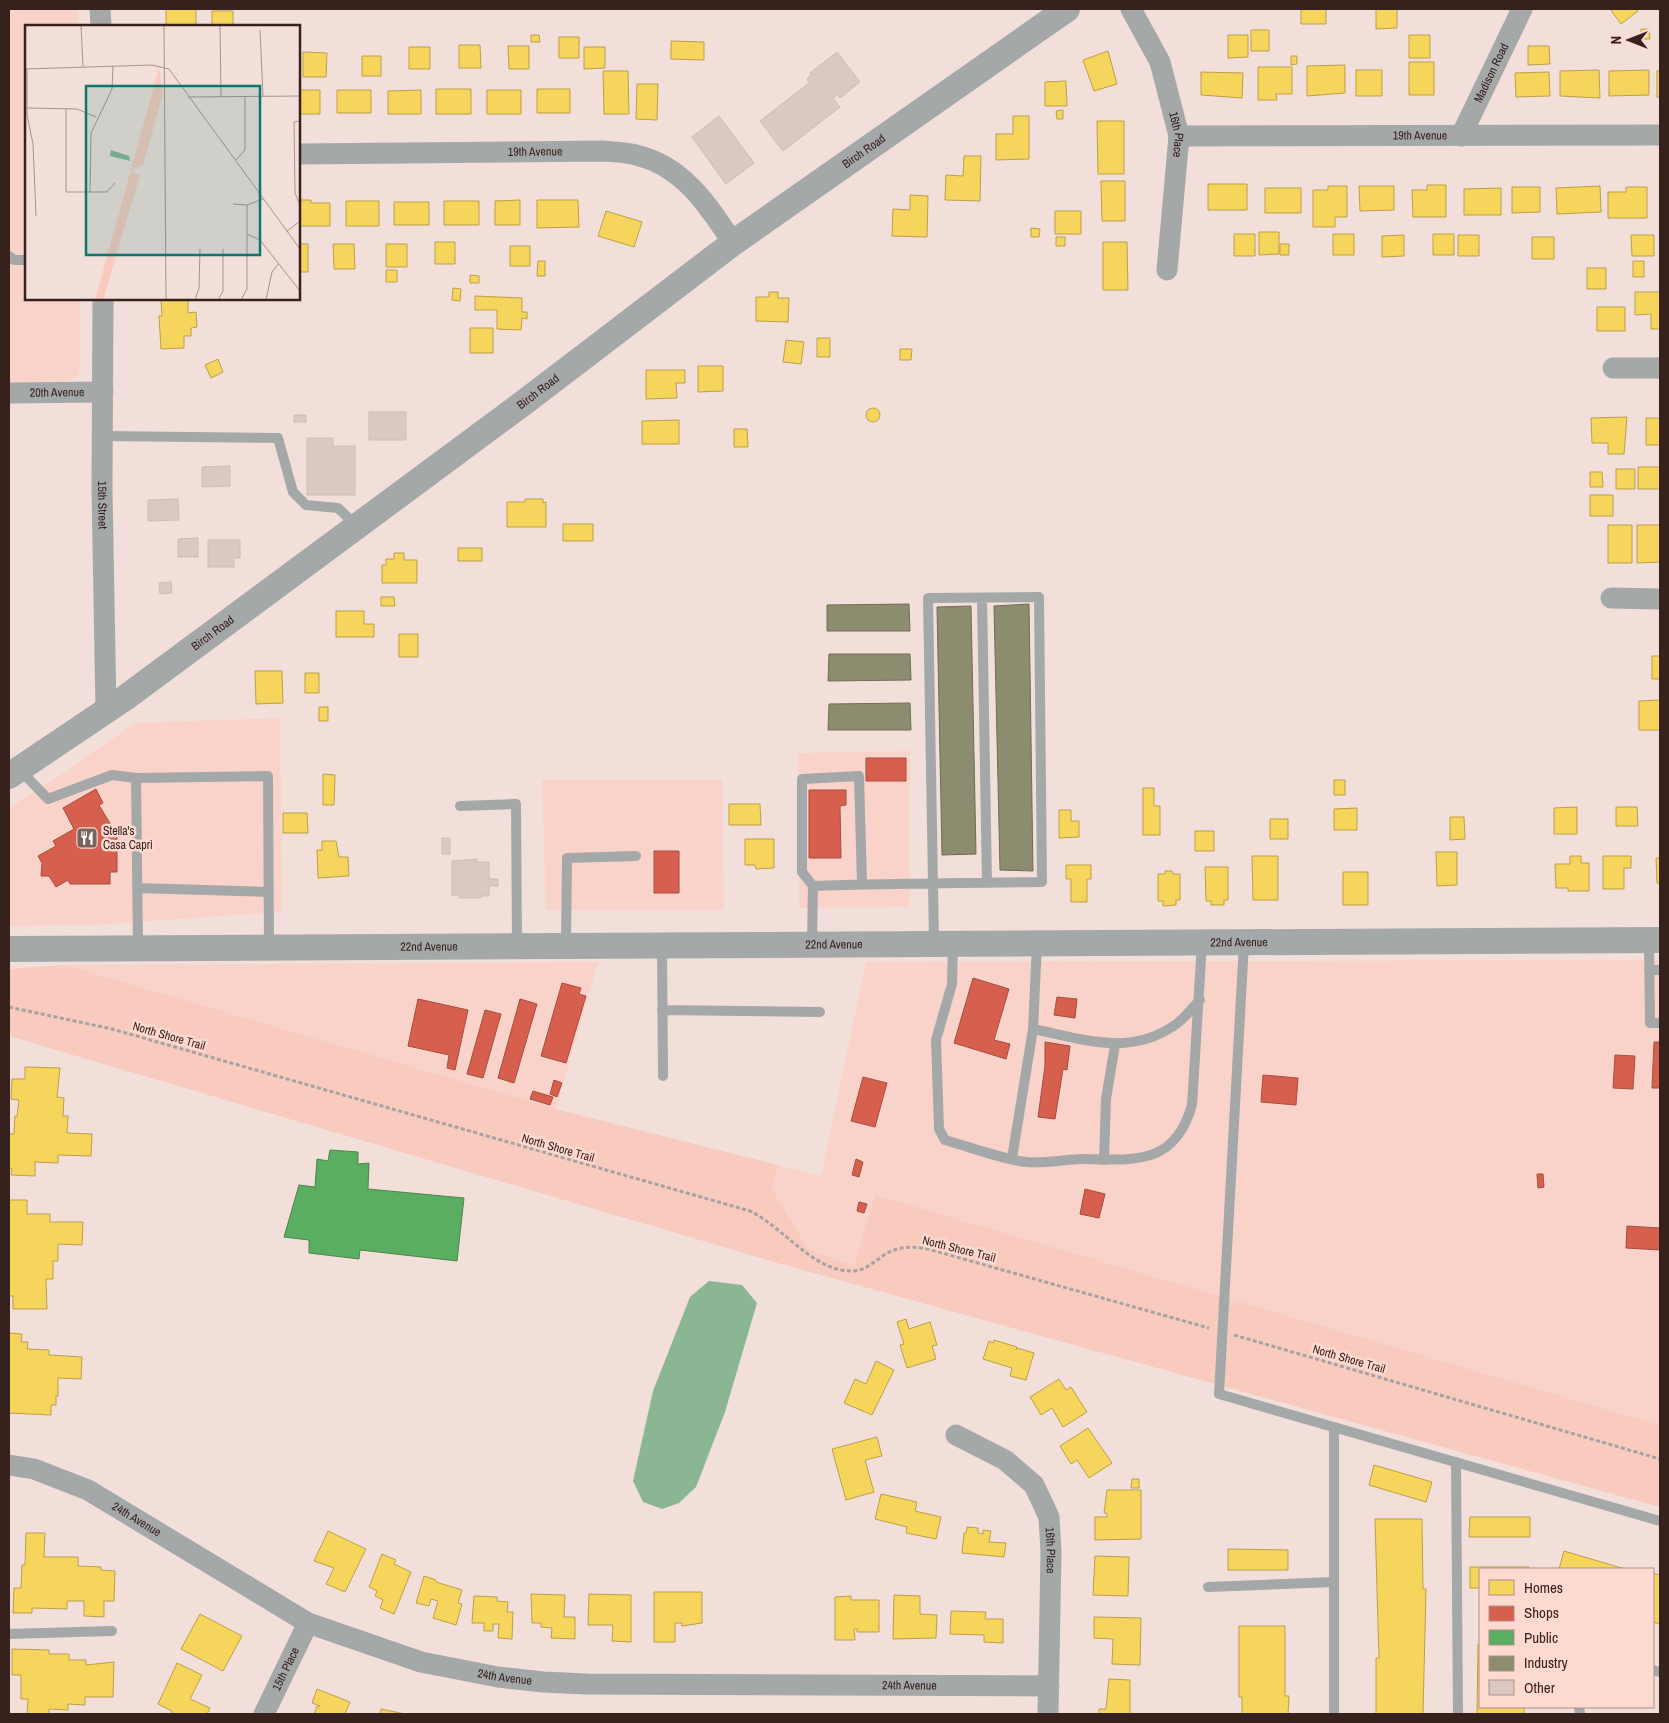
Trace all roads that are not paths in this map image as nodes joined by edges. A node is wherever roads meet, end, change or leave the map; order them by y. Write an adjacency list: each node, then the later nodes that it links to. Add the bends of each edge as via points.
1 (100, 9): 5 (street)
2 (1067, 9): 10 (street, Birch Road)
3 (1131, 9): 7 (street, 16th Place, via 1160,62)
4 (1522, 9): 8 (street, Madison Road)
5 (101, 25)
6 (1660, 135): 8 (street, 19th Avenue)
7 (1179, 136): 8 (street, 19th Avenue); 13 (street, 16th Place)
8 (1461, 136)
9 (300, 154): 10 (street, 19th Avenue, via 602,151 637,155 668,168 682,178 709,207)
10 (733, 243): 20 (street, Birch Road)
11 (11, 259): 12 (lane)
12 (25, 260)
13 (1167, 270)
14 (103, 300): 17 (street, 15th Street)
15 (1613, 368): 16 (street)
16 (1660, 368)
17 (103, 392): 18 (street, 20th Avenue); 19 (street, 15th Street)
18 (9, 393)
19 (103, 436): 20 (lane, via 278,438 293,492 306,506 338,508); 24 (street, 15th Street)
20 (357, 526): 24 (street, Birch Road)
21 (982, 598): 29 (lane); 29 (lane, via 1039,597 1042,882); 30 (lane, via 928,598)
22 (1611, 598): 23 (street)
23 (1660, 599)
24 (106, 711): 25 (street, Birch Road)
25 (14, 773): 26 (lane, via 48,799 112,775)
26 (136, 778): 33 (lane); 34 (lane, via 268,776)
27 (460, 806): 43 (lane, via 516,804)
28 (636, 856): 41 (lane, via 568,858)
29 (987, 882): 30 (lane)
30 (933, 883): 31 (lane); 38 (lane)
31 (862, 884): 32 (lane); 32 (lane, via 859,776 802,779 802,872)
32 (813, 886): 40 (lane)
33 (138, 888): 34 (lane); 45 (lane)
34 (269, 892): 44 (lane)
35 (1655, 940): 37 (street, 22nd Avenue); 47 (lane)
36 (1202, 942): 37 (street, 22nd Avenue); 39 (street, 22nd Avenue); 49 (lane)
37 (1244, 942): 58 (lane, via 1219,1394)
38 (944, 943): 39 (street, 22nd Avenue); 40 (street, 22nd Avenue); 56 (lane, via 952,984 936,1040 939,1129 945,1140)
39 (1037, 943): 53 (lane)
40 (812, 944): 42 (street, 22nd Avenue)
41 (566, 945): 42 (street, 22nd Avenue); 43 (street, 22nd Avenue)
42 (662, 945): 50 (lane)
43 (517, 946): 44 (street, 22nd Avenue)
44 (269, 947): 45 (street, 22nd Avenue)
45 (138, 948): 46 (street, 22nd Avenue)
46 (9, 949)
47 (1649, 970): 48 (lane); 52 (lane, via 1650,1023)
48 (1660, 970)
49 (1200, 1000): 54 (lane, via 1176,1025 1144,1040); 57 (lane, via 1192,1105 1187,1125 1176,1141 1159,1153 1139,1160)
50 (662, 1010): 51 (lane); 55 (lane)
51 (820, 1012)
52 (1660, 1024)
53 (1033, 1029): 54 (lane); 56 (lane)
54 (1115, 1045): 57 (lane, via 1106,1099)
55 (663, 1076)
56 (1012, 1158): 57 (lane, via 1026,1162)
57 (1104, 1160)
58 (1334, 1427): 60 (lane); 63 (lane)
59 (956, 1435): 68 (street, 16th Place, via 1005,1460 1034,1486 1049,1517)
60 (1456, 1462): 62 (lane); 72 (lane)
61 (9, 1464): 65 (street, 24th Avenue, via 34,1469 88,1490)
62 (1660, 1521)
63 (1334, 1582): 64 (lane); 71 (lane)
64 (1208, 1587)
65 (308, 1624): 68 (street, 24th Avenue, via 421,1662 460,1671 543,1682); 69 (street, 15th Place)
66 (112, 1631): 67 (lane)
67 (9, 1634)
68 (1049, 1686): 70 (street, 16th Place)
69 (264, 1714)
70 (1048, 1714)
71 (1334, 1714)
72 (1458, 1714)

